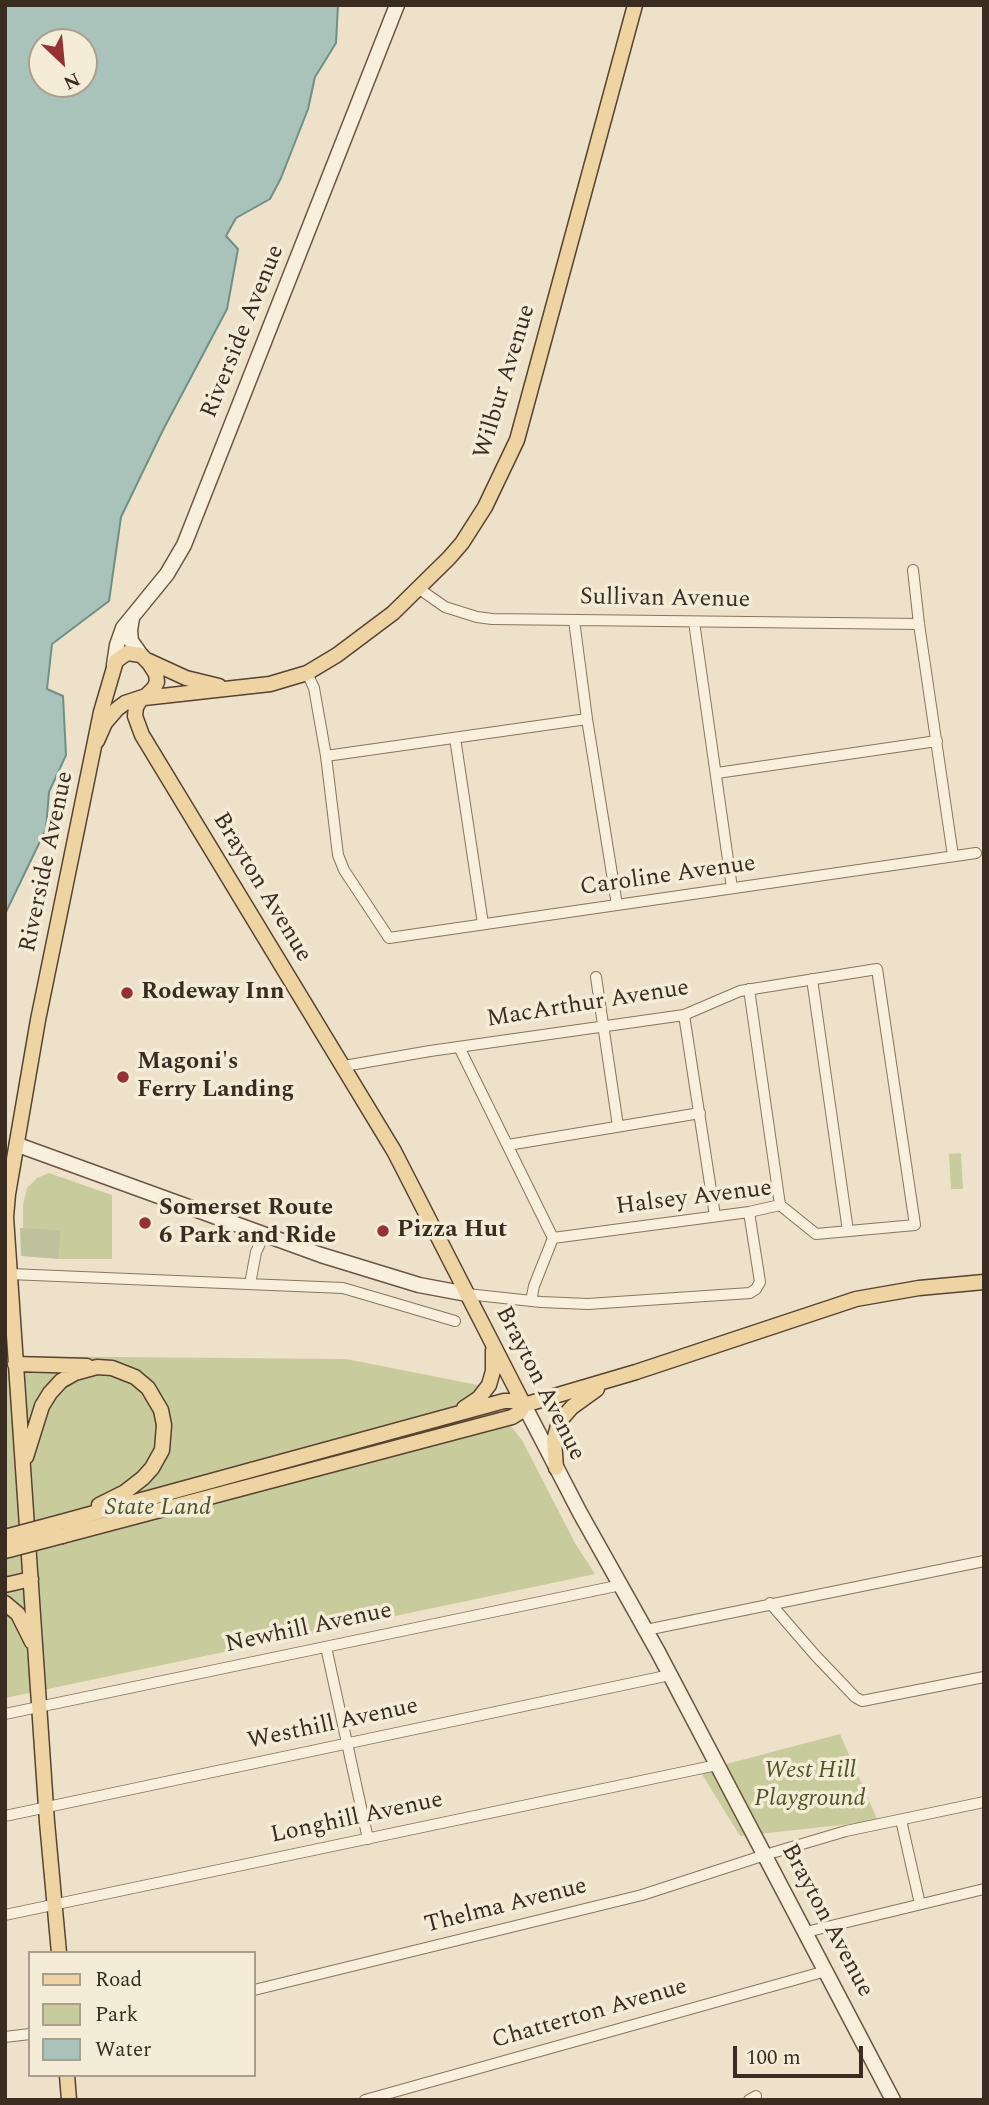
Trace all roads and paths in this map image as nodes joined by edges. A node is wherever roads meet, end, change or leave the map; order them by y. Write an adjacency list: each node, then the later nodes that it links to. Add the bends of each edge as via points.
1 (397, 5): 5 (main road, Riverside Avenue, via 184,545 167,575)
2 (635, 5): 4 (main road, Wilbur Avenue, via 513,451 462,543)
3 (913, 570): 8 (street)
4 (418, 588): 6 (street, Sullivan Avenue, via 445,607 477,617); 11 (main road, Wilbur Avenue, via 367,634)
5 (133, 616): 9 (main road, via 131,637); 10 (main road, Riverside Avenue, via 121,633)
6 (574, 620): 7 (street, Sullivan Avenue); 14 (street)
7 (694, 622): 8 (street, Sullivan Avenue); 19 (street)
8 (919, 624): 17 (street)
9 (144, 657): 10 (main road, via 123,655); 12 (main road, Wilbur Avenue, via 195,681); 13 (main road, via 156,682)
10 (114, 667): 13 (main road, via 124,695); 16 (main road, Riverside Avenue)
11 (307, 673): 12 (main road, Wilbur Avenue); 18 (street)
12 (241, 687): 13 (main road, Wilbur Avenue)
13 (141, 699): 16 (main road, Riverside Avenue, via 112,713); 31 (main road, Brayton Avenue, via 136,721 145,740)
14 (587, 719): 15 (street); 23 (street)
15 (456, 738): 18 (street); 24 (street)
16 (97, 741): 34 (main road, Riverside Avenue)
17 (937, 741): 19 (street); 21 (street)
18 (326, 756): 24 (street, Caroline Avenue, via 338,855 389,938)
19 (717, 773): 22 (street)
20 (976, 853): 21 (street, Caroline Avenue)
21 (953, 856): 22 (street, Caroline Avenue)
22 (732, 888): 23 (street, Caroline Avenue)
23 (617, 905): 24 (street, Caroline Avenue)
24 (482, 924)
25 (596, 977): 29 (street)
26 (812, 979): 27 (street, MacArthur Avenue); 39 (street, MacArthur Avenue, via 877,969); 40 (street)
27 (749, 989): 28 (street, MacArthur Avenue); 36 (street)
28 (684, 1015): 29 (street, MacArthur Avenue); 32 (street)
29 (603, 1027): 30 (street, MacArthur Avenue); 33 (street)
30 (459, 1047): 31 (street, MacArthur Avenue); 35 (street)
31 (344, 1066): 46 (main road, Brayton Avenue, via 394,1151)
32 (700, 1113): 33 (street); 38 (street)
33 (618, 1126): 35 (street)
34 (12, 1143): 41 (main road); 43 (main road, Riverside Avenue, via 6,1217)
35 (508, 1145): 42 (street)
36 (780, 1205): 37 (street, Halsey Avenue); 40 (street, Halsey Avenue, via 817,1234)
37 (749, 1212): 38 (street, Halsey Avenue); 47 (street, via 760,1280 752,1293 588,1304)
38 (715, 1216): 42 (street, Halsey Avenue)
39 (915, 1225): 40 (street, Halsey Avenue)
40 (848, 1231)
41 (264, 1235): 45 (street); 46 (main road, via 365,1270)
42 (553, 1238): 47 (street)
43 (10, 1274): 45 (street); 50 (main road, Riverside Avenue)
44 (984, 1282): 52 (main road, via 856,1299)
45 (250, 1284): 48 (street, via 343,1288)
46 (467, 1294): 47 (street); 49 (main road, Brayton Avenue)
47 (531, 1301)
48 (455, 1321)
49 (493, 1345): 53 (main road, Brayton Avenue); 54 (main road, via 493,1371 486,1390)
50 (15, 1364): 51 (main road); 55 (main road, Riverside Avenue)
51 (104, 1367): 55 (main road, via 75,1373 50,1393 38,1414); 57 (main road, via 135,1377 153,1395 163,1417 162,1450 152,1468 132,1487)
52 (614, 1379): 53 (main road); 56 (main road, via 563,1417 555,1435)
53 (524, 1405): 54 (main road, via 504,1401); 56 (main road, Brayton Avenue); 57 (main road, via 512,1417)
54 (446, 1417): 57 (main road)
55 (23, 1468): 61 (main road, Riverside Avenue)
56 (556, 1468): 63 (main road, Brayton Avenue)
57 (62, 1529): 58 (main road, bridge); 59 (main road, bridge)
58 (5, 1537)
59 (5, 1551)
60 (984, 1561): 65 (street)
61 (31, 1580): 62 (main road); 68 (main road, Riverside Avenue)
62 (5, 1585)
63 (621, 1585): 66 (main road, Brayton Avenue); 67 (street, Newhill Avenue)
64 (5, 1603): 68 (main road, via 21,1619)
65 (770, 1603): 66 (street); 70 (street, via 814,1655 862,1701)
66 (646, 1630): 69 (main road, Brayton Avenue)
67 (326, 1647): 71 (street, Newhill Avenue); 73 (street)
68 (35, 1648): 71 (main road, Riverside Avenue)
69 (670, 1675): 73 (street, Westhill Avenue); 74 (main road, Brayton Avenue)
70 (984, 1676)
71 (39, 1707): 72 (street, Newhill Avenue); 76 (main road, Riverside Avenue)
72 (5, 1714)
73 (346, 1744): 76 (street, Westhill Avenue); 79 (street)
74 (717, 1765): 79 (street, Longhill Avenue); 80 (main road, Brayton Avenue)
75 (984, 1802): 78 (street, Thelma Avenue)
76 (47, 1807): 77 (street, Westhill Avenue); 83 (main road, Riverside Avenue)
77 (5, 1816)
78 (901, 1819): 80 (street, Thelma Avenue); 82 (street)
79 (368, 1839): 83 (street, Longhill Avenue)
80 (765, 1855): 85 (main road, Brayton Avenue); 88 (street, Thelma Avenue, via 642,1895)
81 (984, 1889): 82 (street)
82 (920, 1903): 85 (street)
83 (55, 1905): 84 (street, Longhill Avenue); 86 (main road, Riverside Avenue)
84 (5, 1915)
85 (806, 1932): 87 (main road, Brayton Avenue)
86 (58, 1951)
87 (827, 1971): 93 (street, Chatterton Avenue); 94 (main road, Brayton Avenue)
88 (256, 1990)
89 (28, 2034): 90 (street)
90 (5, 2037)
91 (67, 2077): 92 (main road)
92 (69, 2100)
93 (365, 2100)
94 (893, 2100)

